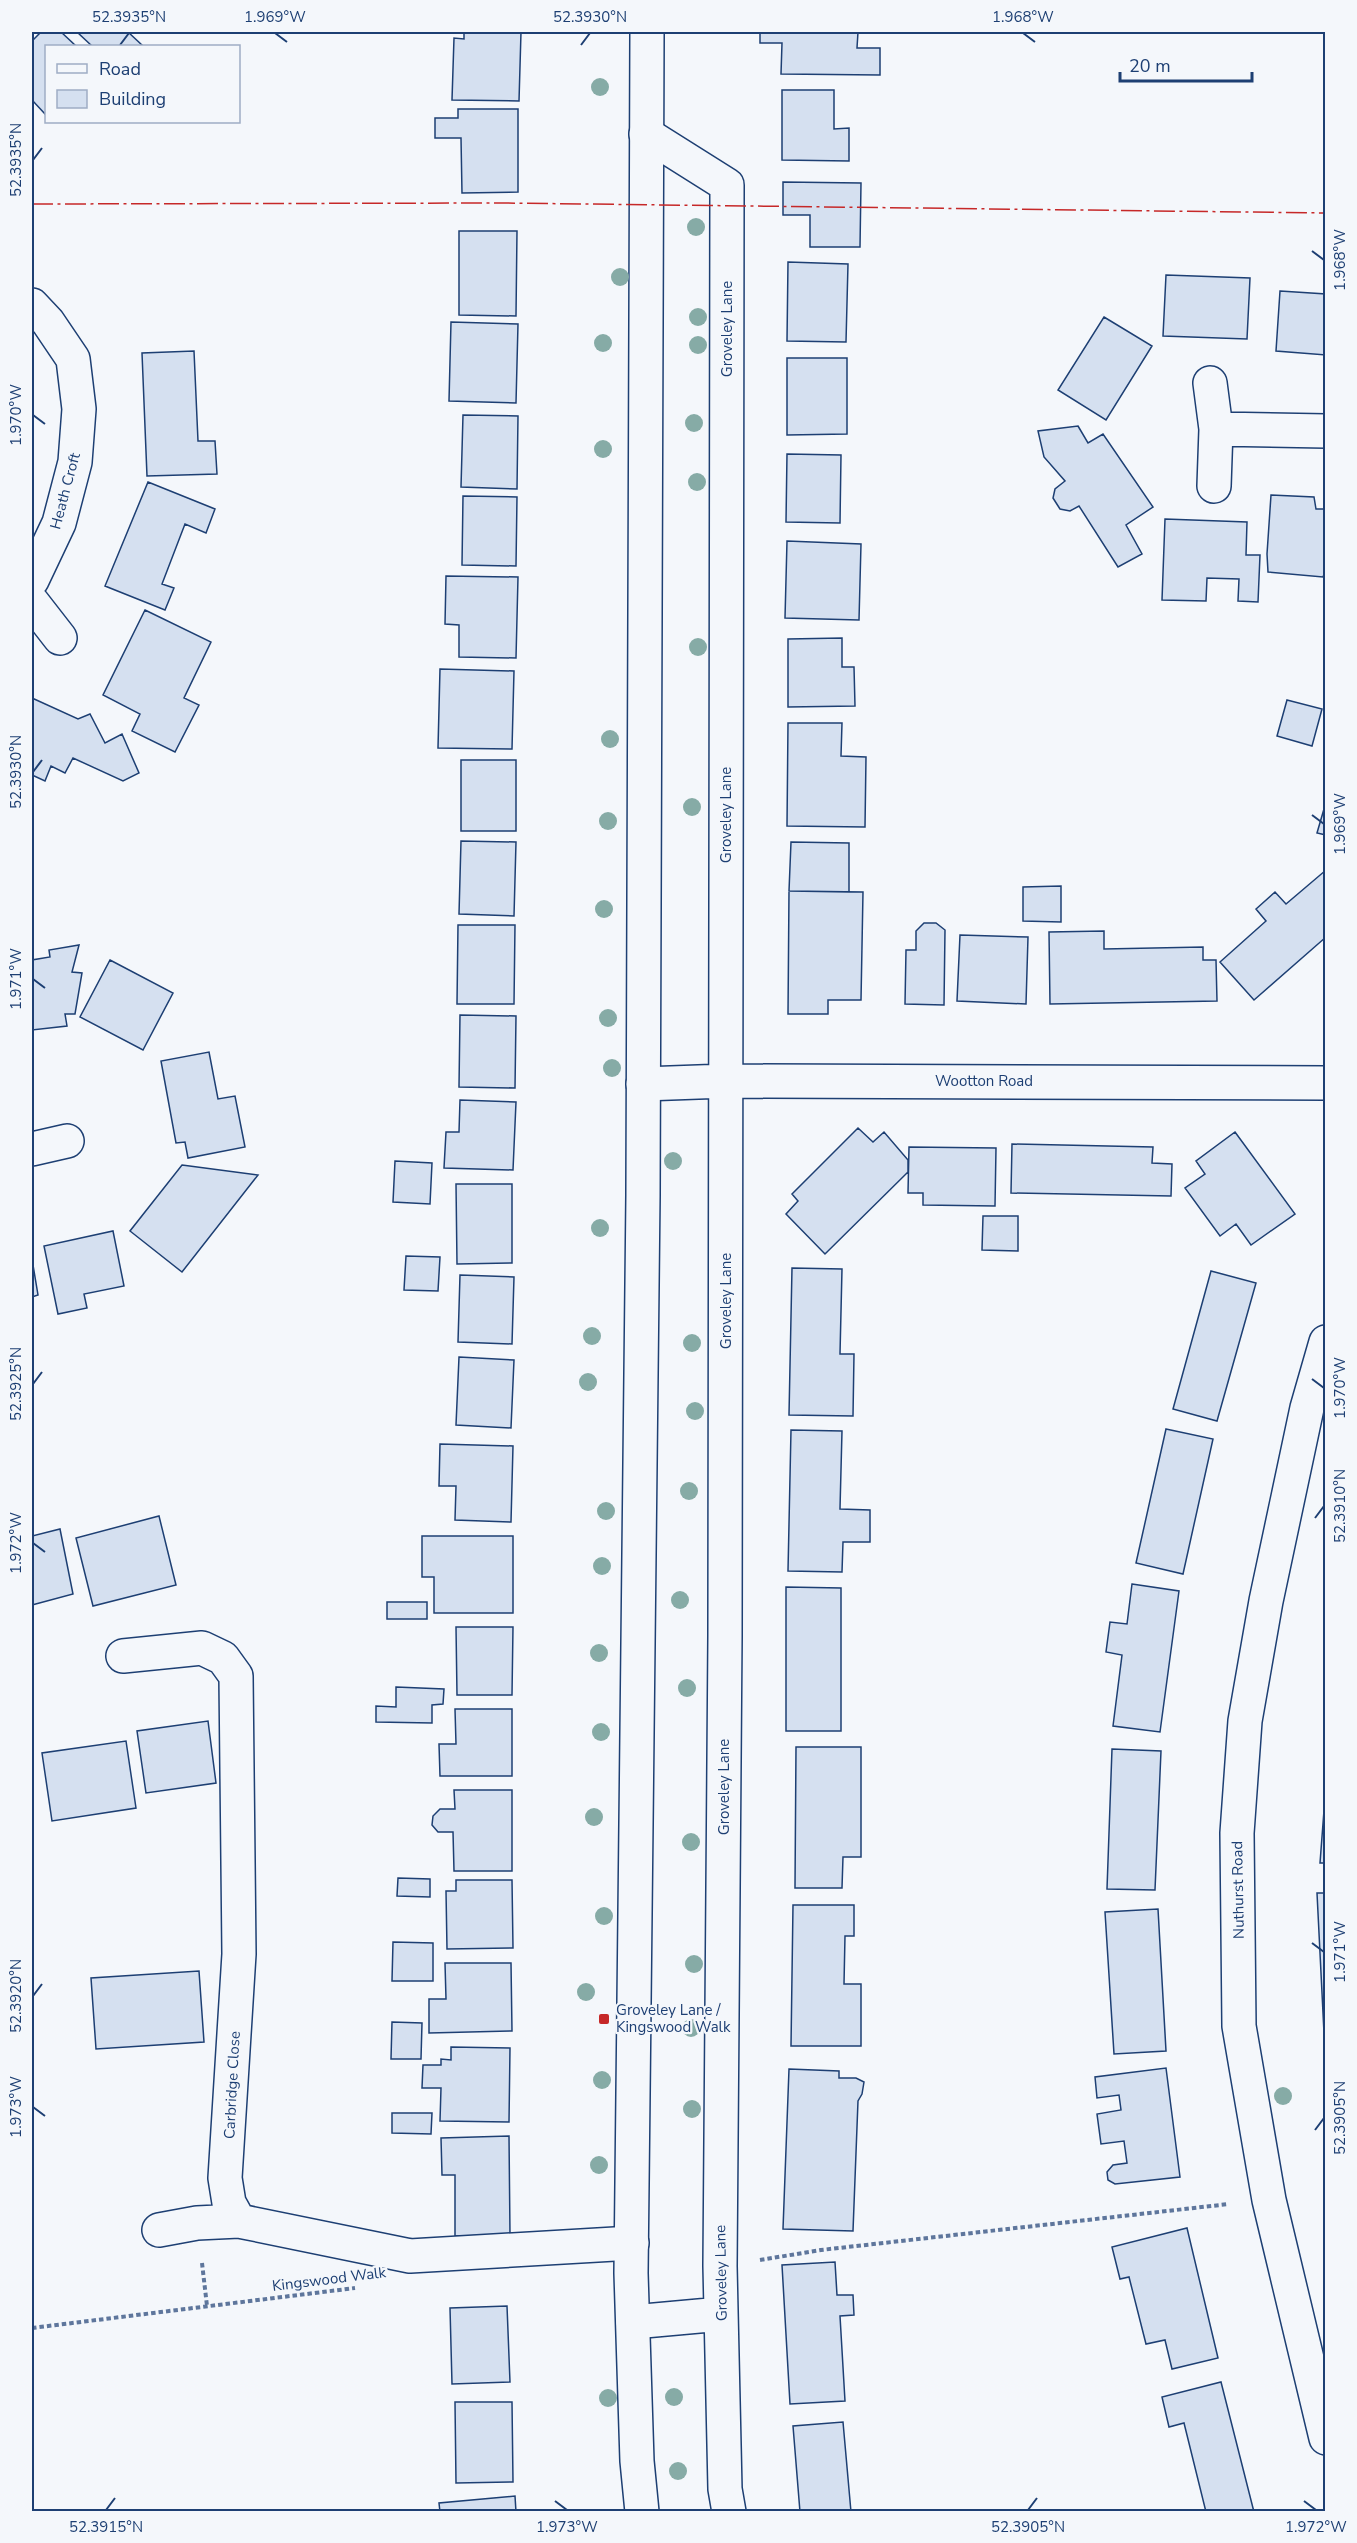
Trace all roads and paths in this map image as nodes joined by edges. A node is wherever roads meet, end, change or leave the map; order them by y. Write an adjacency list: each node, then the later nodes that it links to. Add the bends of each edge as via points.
1 (647, 32): 2 (street)
2 (646, 134): 11 (street, Groveley Lane, via 727,185); 13 (street)
3 (32, 305): 8 (street, Heath Croft, via 73,359 79,409 75,462 59,523)
4 (1210, 383): 5 (street)
5 (1216, 429): 6 (street); 7 (street)
6 (1326, 431)
7 (1214, 486)
8 (32, 579)
9 (32, 602): 10 (street)
10 (60, 638)
11 (726, 1081): 12 (street, Wootton Road); 13 (street, Wootton Road); 22 (street, Groveley Lane)
12 (1326, 1083)
13 (643, 1084): 21 (street)
14 (67, 1141): 15 (street)
15 (32, 1149)
16 (1326, 1342): 18 (street, Nuthurst Road, via 1307,1408 1266,1600 1245,1721 1237,1833 1239,2026)
17 (123, 1656): 19 (street, Carbridge Close, via 202,1647 223,1658 236,1676 239,1954 225,2178 229,2203)
18 (1269, 2200): 22 (path, via 821,2250); 27 (street, Nuthurst Road)
19 (239, 2221): 20 (street); 21 (street, via 410,2256)
20 (159, 2230)
21 (632, 2243): 25 (street)
22 (720, 2266): 24 (street, Groveley Lane)
23 (360, 2287): 26 (path, Kingswood Walk)
24 (721, 2314): 25 (street); 29 (street, Groveley Lane, via 725,2489)
25 (633, 2322): 28 (street)
26 (32, 2328)
27 (1326, 2438)
28 (642, 2511)
29 (729, 2511)

